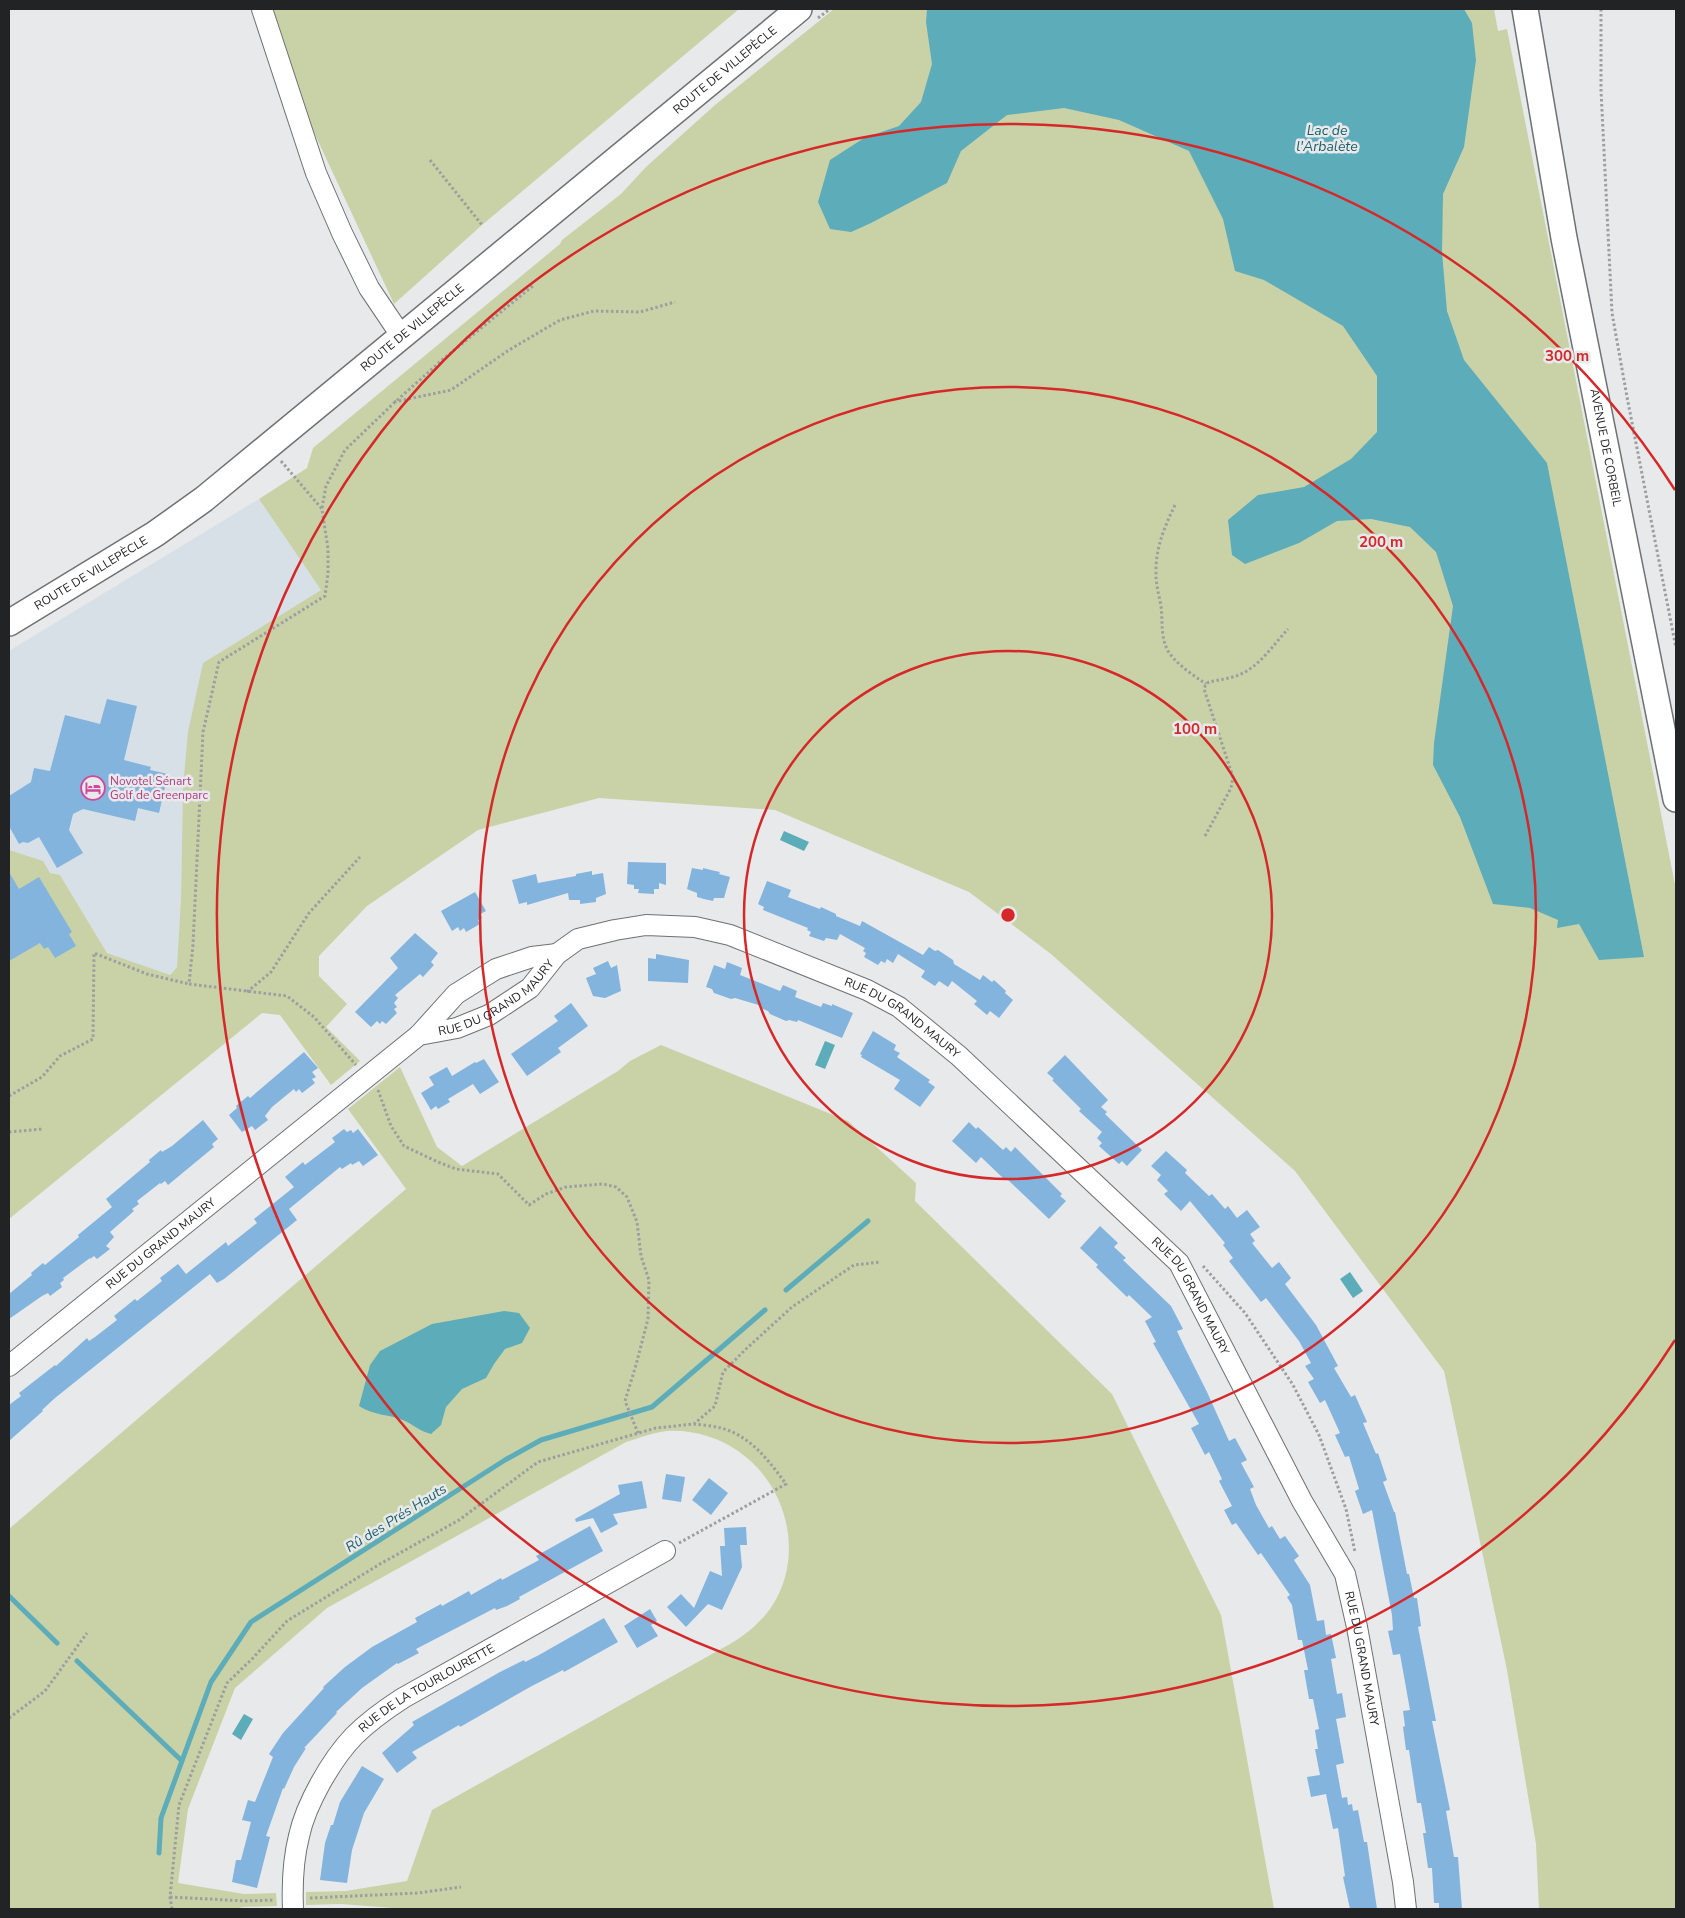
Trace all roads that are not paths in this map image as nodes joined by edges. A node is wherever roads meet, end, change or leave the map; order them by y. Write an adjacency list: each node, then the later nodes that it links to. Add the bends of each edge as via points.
1 (262, 9): 6 (street, via 316,173 369,288)
2 (799, 9): 6 (main road, ROUTE DE VILLEPÈCLE)
3 (1525, 9): 5 (main road, AVENUE DE CORBEIL)
4 (1530, 9): 5 (main road, AVENUE DE CORBEIL)
5 (1531, 36): 8 (main road, AVENUE DE CORBEIL, via 1564,238)
6 (402, 337): 7 (main road, ROUTE DE VILLEPÈCLE, via 204,499 155,534)
7 (9, 623)
8 (1676, 799)
9 (557, 954): 10 (street, via 532,957 496,969 456,994); 10 (street, RUE DU GRAND MAURY, via 530,988 489,1015 457,1028); 14 (street, RUE DU GRAND MAURY, via 578,939 615,930 646,925 695,926 730,935 867,990 898,1007 959,1056 1179,1263 1302,1501 1345,1574)
10 (419, 1035): 11 (street, RUE DU GRAND MAURY)
11 (9, 1366)
12 (665, 1550): 13 (street, RUE DE LA TOURLOURETTE, via 374,1717 330,1766 312,1800 299,1835)
13 (293, 1904)
14 (1406, 1909)

